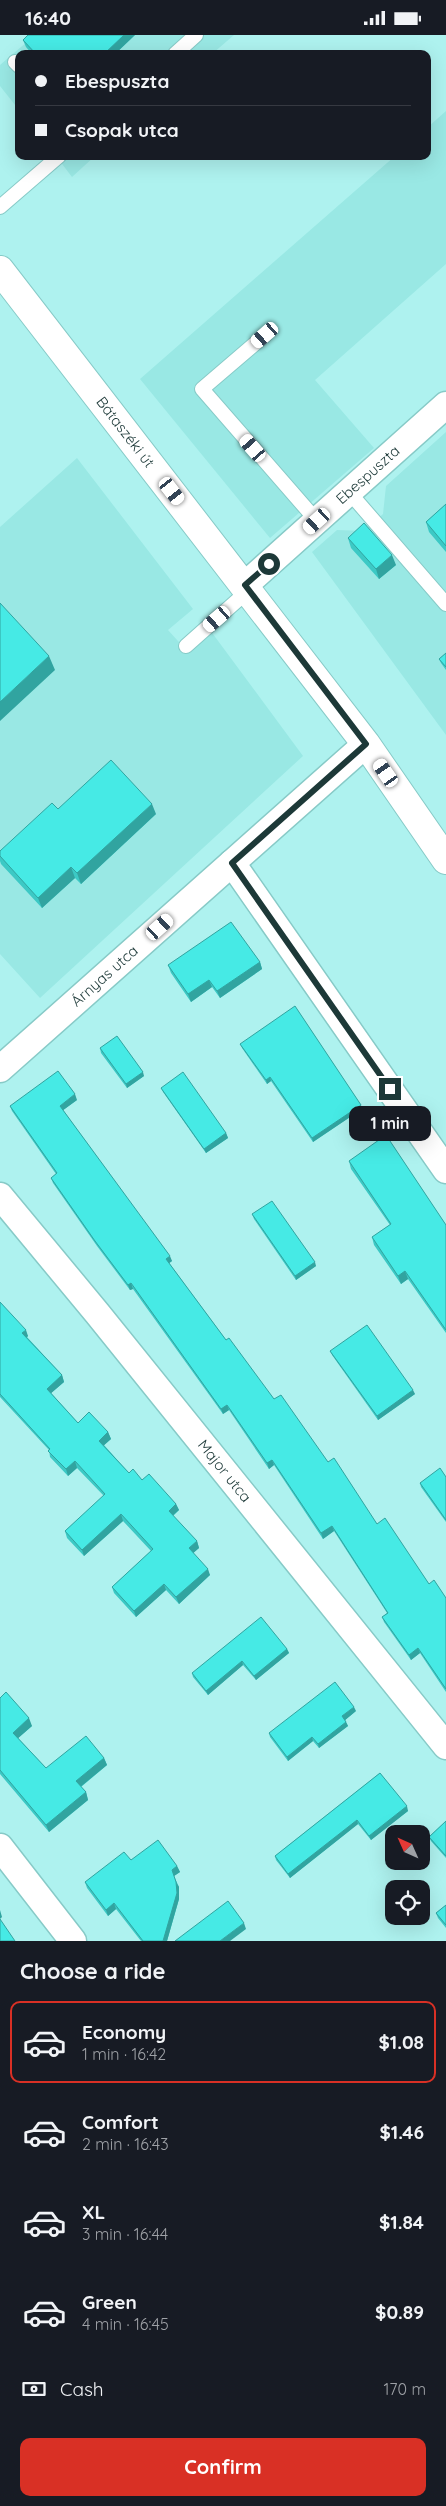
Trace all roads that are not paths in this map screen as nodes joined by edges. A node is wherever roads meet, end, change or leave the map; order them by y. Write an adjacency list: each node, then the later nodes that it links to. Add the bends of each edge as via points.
1 (196, 35): 2 (lane)
2 (179, 50)
3 (54, 160): 4 (lane)
4 (0, 207)
5 (0, 270): 10 (main road, Bátaszéki út)
6 (265, 335): 9 (lane, via 202,389)
7 (446, 405): 8 (street, Ebespuszta)
8 (349, 492): 9 (street, Ebespuszta); 11 (lane)
9 (317, 521): 10 (street, Ebespuszta)
10 (247, 587): 12 (lane); 13 (main road, Bátaszéki út)
11 (446, 604)
12 (186, 646)
13 (366, 744): 14 (main road, Bátaszéki út); 15 (street, Árnyas utca)
14 (446, 859)
15 (232, 863): 16 (street, Árnyas utca); 17 (street)
16 (0, 1069)
17 (446, 1170)
18 (0, 1197): 19 (street, Major utca)
19 (446, 1746)
20 (0, 1847): 21 (street)
21 (73, 1941)

